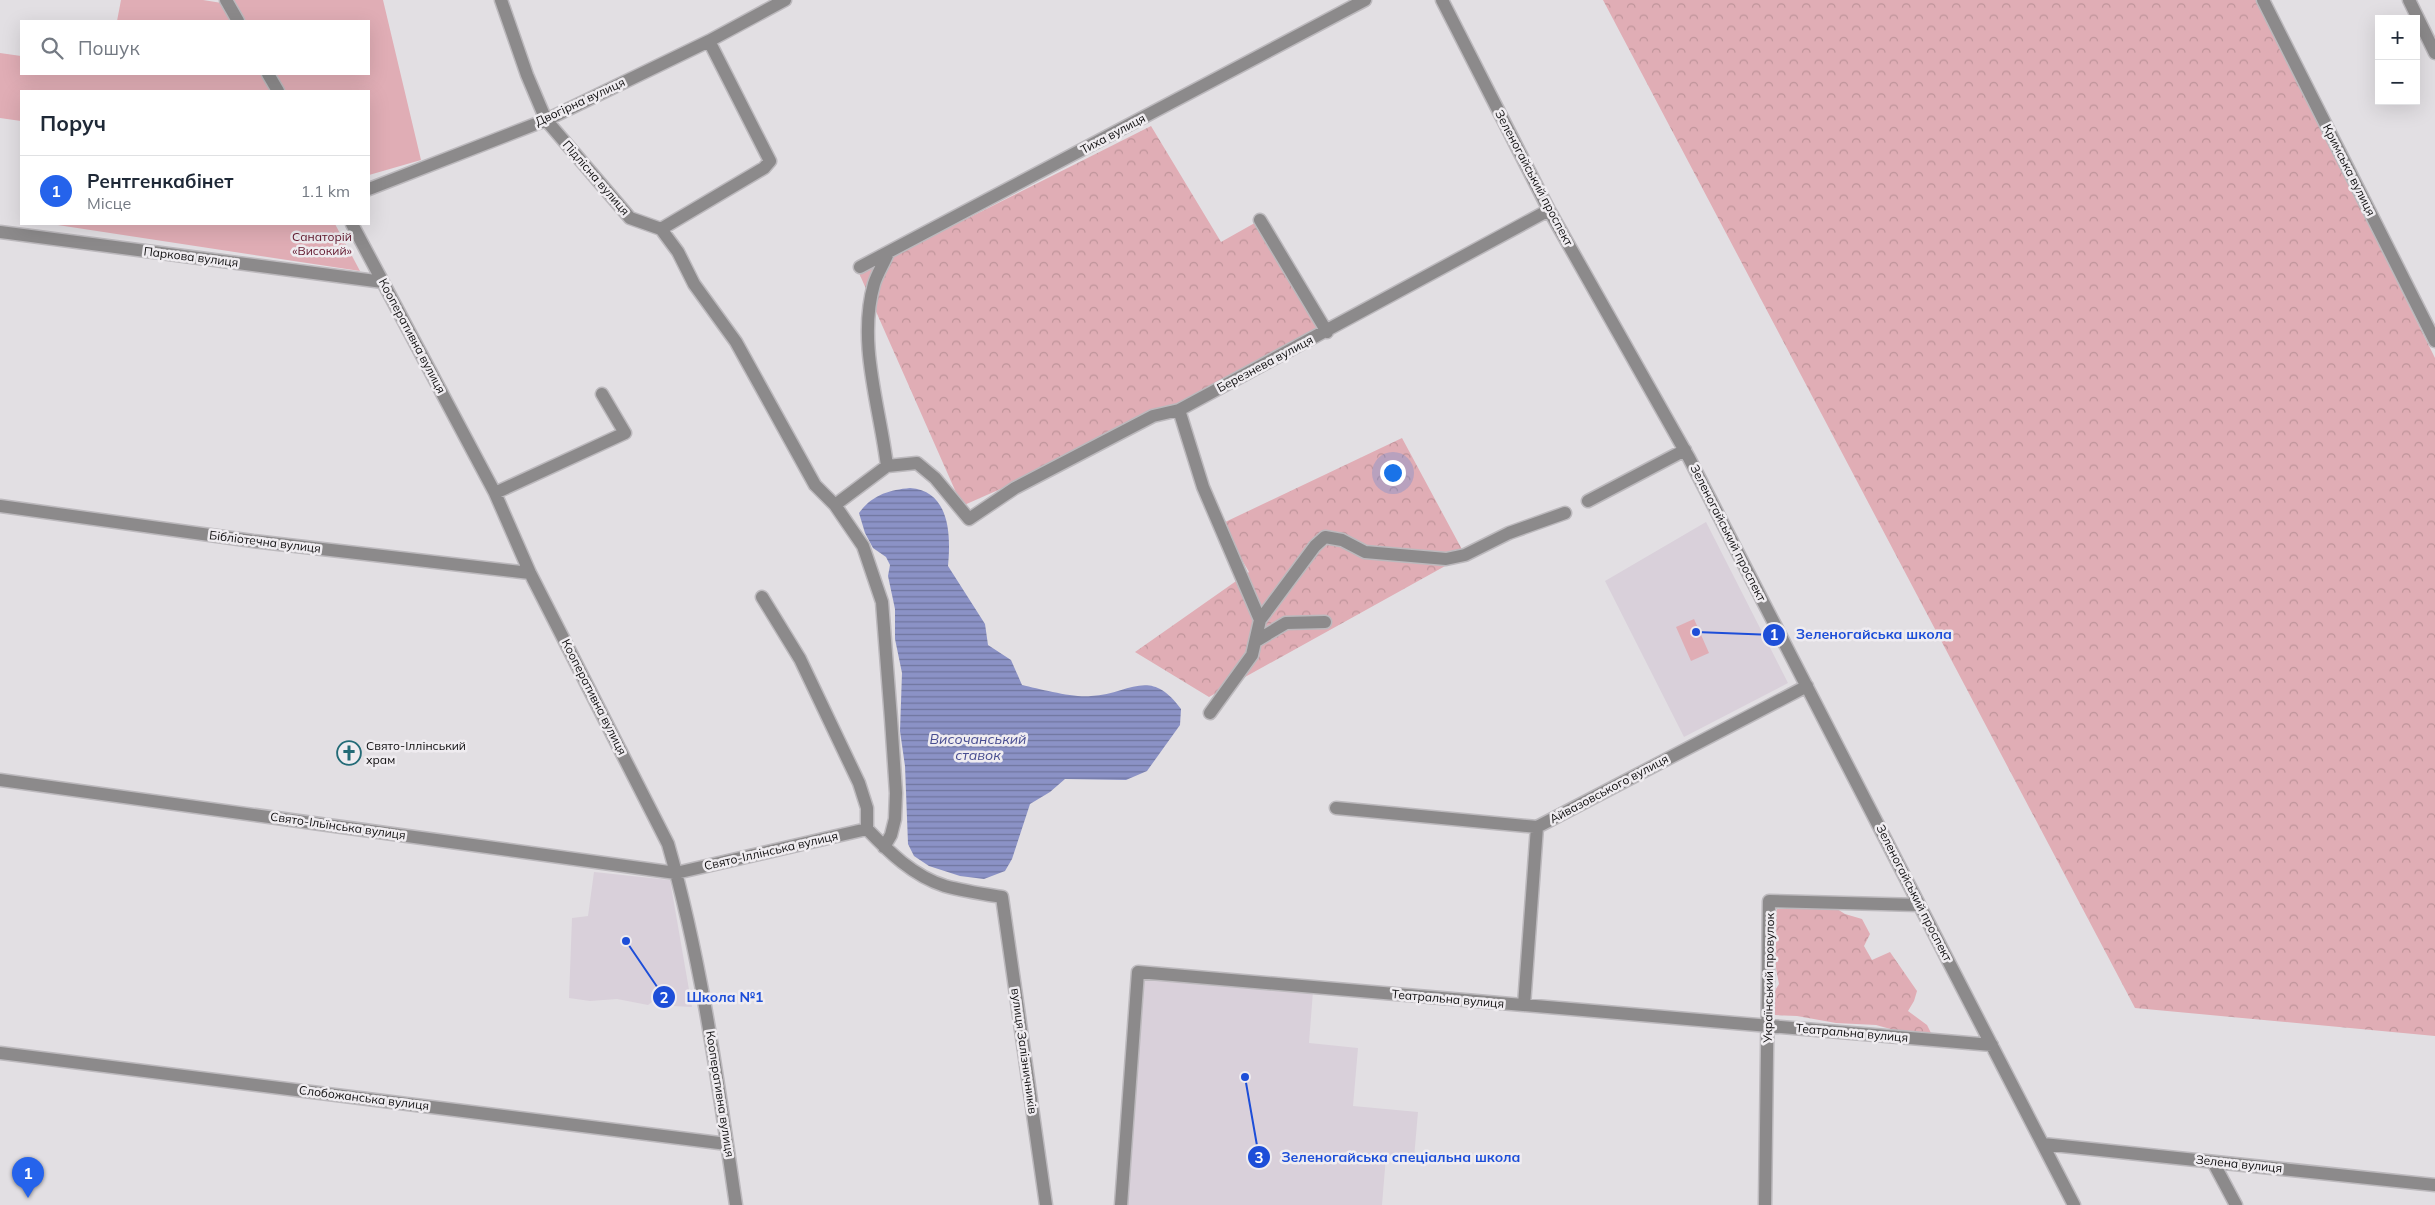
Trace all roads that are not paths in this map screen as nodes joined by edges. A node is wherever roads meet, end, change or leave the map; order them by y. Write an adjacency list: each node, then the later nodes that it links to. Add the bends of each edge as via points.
1 (226, 0): 8 (street)
2 (501, 0): 13 (street, Підлісна вулиця)
3 (785, 0): 9 (street, Двогірна вулиця)
4 (1365, 0): 20 (street, Тиха вулиця)
5 (2263, 0): 24 (street, Кримська вулиця)
6 (2409, 0): 10 (street)
7 (1446, 1): 15 (street, Зеленогайський проспект)
8 (237, 20)
9 (709, 40): 13 (street, Двогірна вулиця); 18 (street, via 770,161 764,168)
10 (2435, 53)
11 (269, 75): 12 (street)
12 (277, 90)
13 (546, 120): 14 (street, Двогірна вулиця); 18 (street, Підлісна вулиця, via 630,218)
14 (370, 189)
15 (1549, 210): 23 (street, Березнева вулиця); 27 (street, Зеленогайський проспект)
16 (1260, 220): 23 (street)
17 (353, 225): 22 (street, Кооперативна вулиця)
18 (661, 229): 31 (street, via 678,252 694,284 736,342 816,486)
19 (0, 232): 22 (street, Паркова вулиця)
20 (888, 253): 21 (street, Тиха вулиця); 28 (street, via 874,283 869,312 873,379)
21 (860, 267)
22 (383, 282): 29 (street, Кооперативна вулиця)
23 (1327, 332): 26 (street, Березнева вулиця)
24 (2435, 341)
25 (602, 394): 29 (street, via 626,433)
26 (1179, 410): 28 (street, Березнева вулиця, via 1153,416 1016,488 969,519 935,478 916,463); 36 (street, via 1203,487)
27 (1685, 450): 30 (street); 39 (street, Зеленогайський проспект)
28 (887, 466): 31 (street)
29 (495, 493): 34 (street, Кооперативна вулиця)
30 (1588, 501)
31 (835, 505): 45 (street, via 863,546 882,602 896,793 895,818)
32 (0, 506): 34 (street, Бібліотечна вулиця, via 253,541)
33 (1565, 513): 36 (street, via 1509,533 1464,555 1446,559 1365,552 1342,540 1325,537)
34 (530, 573): 46 (street, Кооперативна вулиця, via 668,844)
35 (762, 597): 44 (street, via 800,659 859,783 867,808)
36 (1260, 620): 38 (street)
37 (1325, 622): 38 (street, via 1286,623)
38 (1256, 641): 40 (street, via 1252,655)
39 (1807, 686): 43 (street, Айвазовського вулиця); 47 (street, Зеленогайський проспект)
40 (1210, 713)
41 (0, 780): 46 (street, Свято-Ільїнська вулиця)
42 (1336, 808): 43 (street, Айвазовського вулиця)
43 (1537, 827): 48 (street)
44 (867, 829): 45 (street); 46 (street, Свято-Іллінська вулиця)
45 (884, 847): 57 (street, вулиця Залізничників, via 913,870 944,885 1002,898)
46 (676, 873): 52 (street, Кооперативна вулиця, via 704,994)
47 (1920, 905): 49 (street, Український провулок, via 1769,901); 50 (street, Зеленогайський проспект)
48 (1524, 1005): 49 (street, Театральна вулиця); 58 (street, Театральна вулиця, via 1138,972)
49 (1768, 1026): 50 (street, Театральна вулиця); 59 (street, Український провулок)
50 (1992, 1045): 53 (street, Зеленогайський проспект)
51 (0, 1053): 52 (street, Слобожанська вулиця)
52 (727, 1144): 56 (street, Кооперативна вулиця)
53 (2043, 1144): 54 (street, Зелена вулиця); 60 (street, Зеленогайський проспект)
54 (2213, 1162): 55 (street, Зелена вулиця); 61 (street)
55 (2435, 1185)
56 (736, 1205)
57 (1046, 1205)
58 (1121, 1205)
59 (1765, 1205)
60 (2074, 1205)
61 (2236, 1205)

